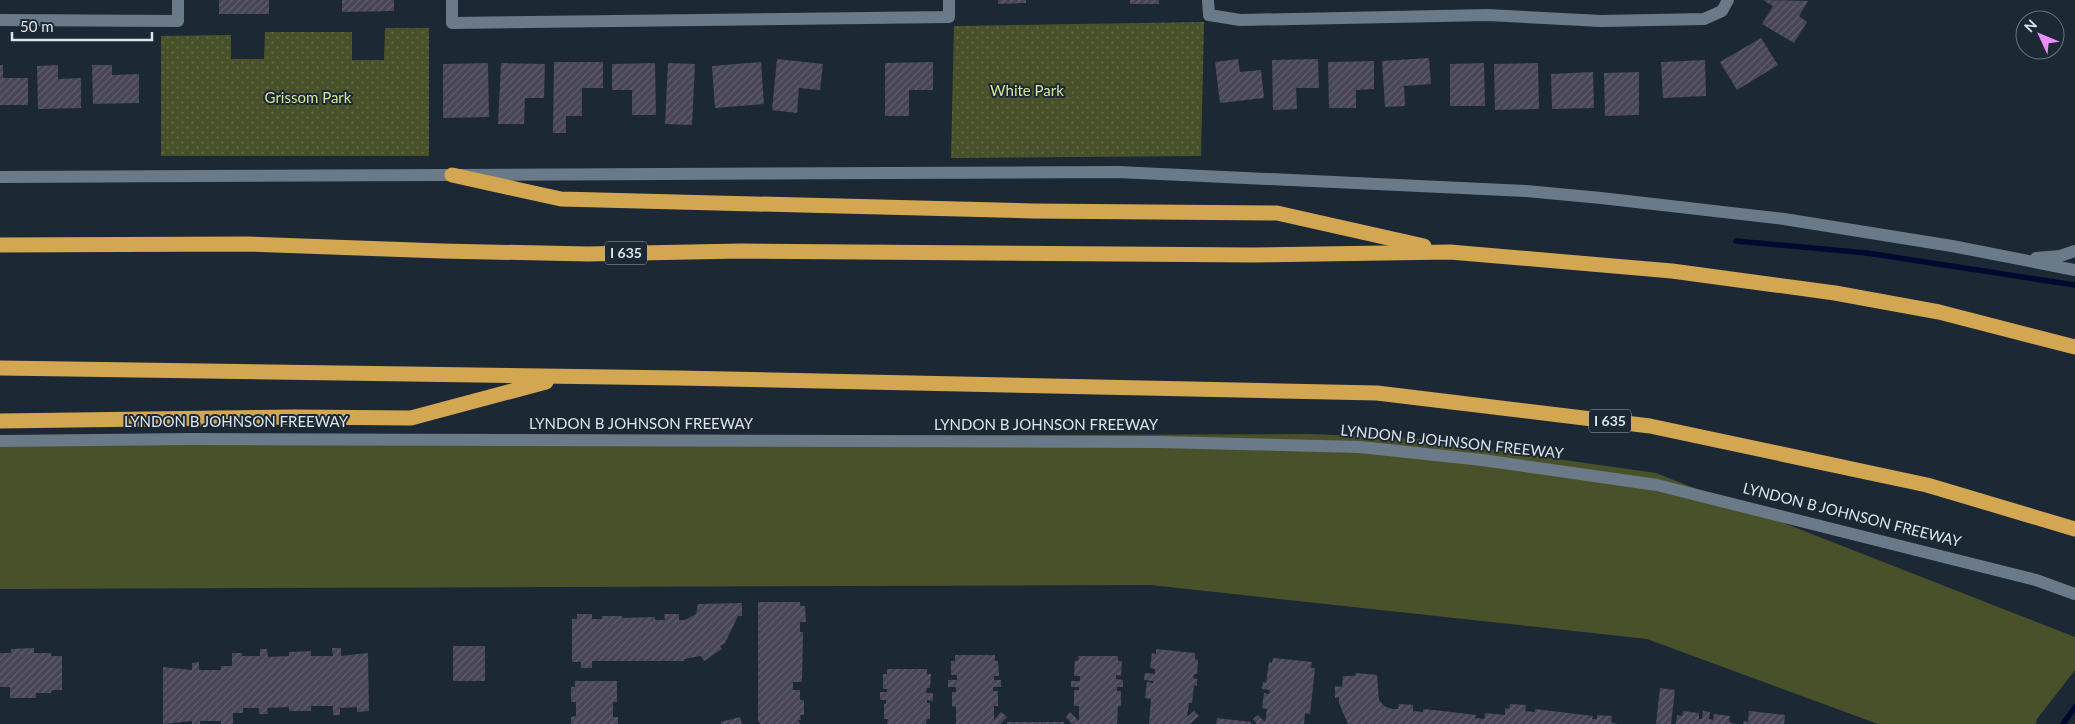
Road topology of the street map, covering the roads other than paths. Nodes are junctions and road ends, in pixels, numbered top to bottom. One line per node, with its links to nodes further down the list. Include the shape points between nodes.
1 (178, 0): 6 (main road, via 178,21)
2 (452, 0): 3 (main road, via 452,23 949,17)
3 (949, 0)
4 (1208, 0): 5 (main road, via 1209,15 1240,20 1488,15 1601,21 1704,19 1722,11)
5 (1728, 0)
6 (0, 20)
7 (452, 175): 8 (main road); 11 (highway, via 562,199 1033,211 1277,213); 12 (main road, via 1118,172 1526,191 1784,219)
8 (0, 176)
9 (0, 245): 11 (highway, I 635, via 246,244 588,254 741,251 1243,255)
10 (2075, 251): 12 (main road, via 2060,256)
11 (1450, 252): 14 (highway, I 635, via 1672,271 1834,293 1939,312)
12 (2024, 259): 13 (main road)
13 (2075, 270)
14 (2075, 347)
15 (0, 368): 16 (highway, I 635)
16 (565, 377): 17 (highway, via 411,418); 19 (highway, I 635, via 1377,393 1650,426 1927,486)
17 (0, 422)
18 (0, 441): 20 (main road, LYNDON B JOHNSON FREEWAY, via 1169,442 1360,448 1482,460 1656,485 2036,580)
19 (2075, 528)
20 (2075, 594)

